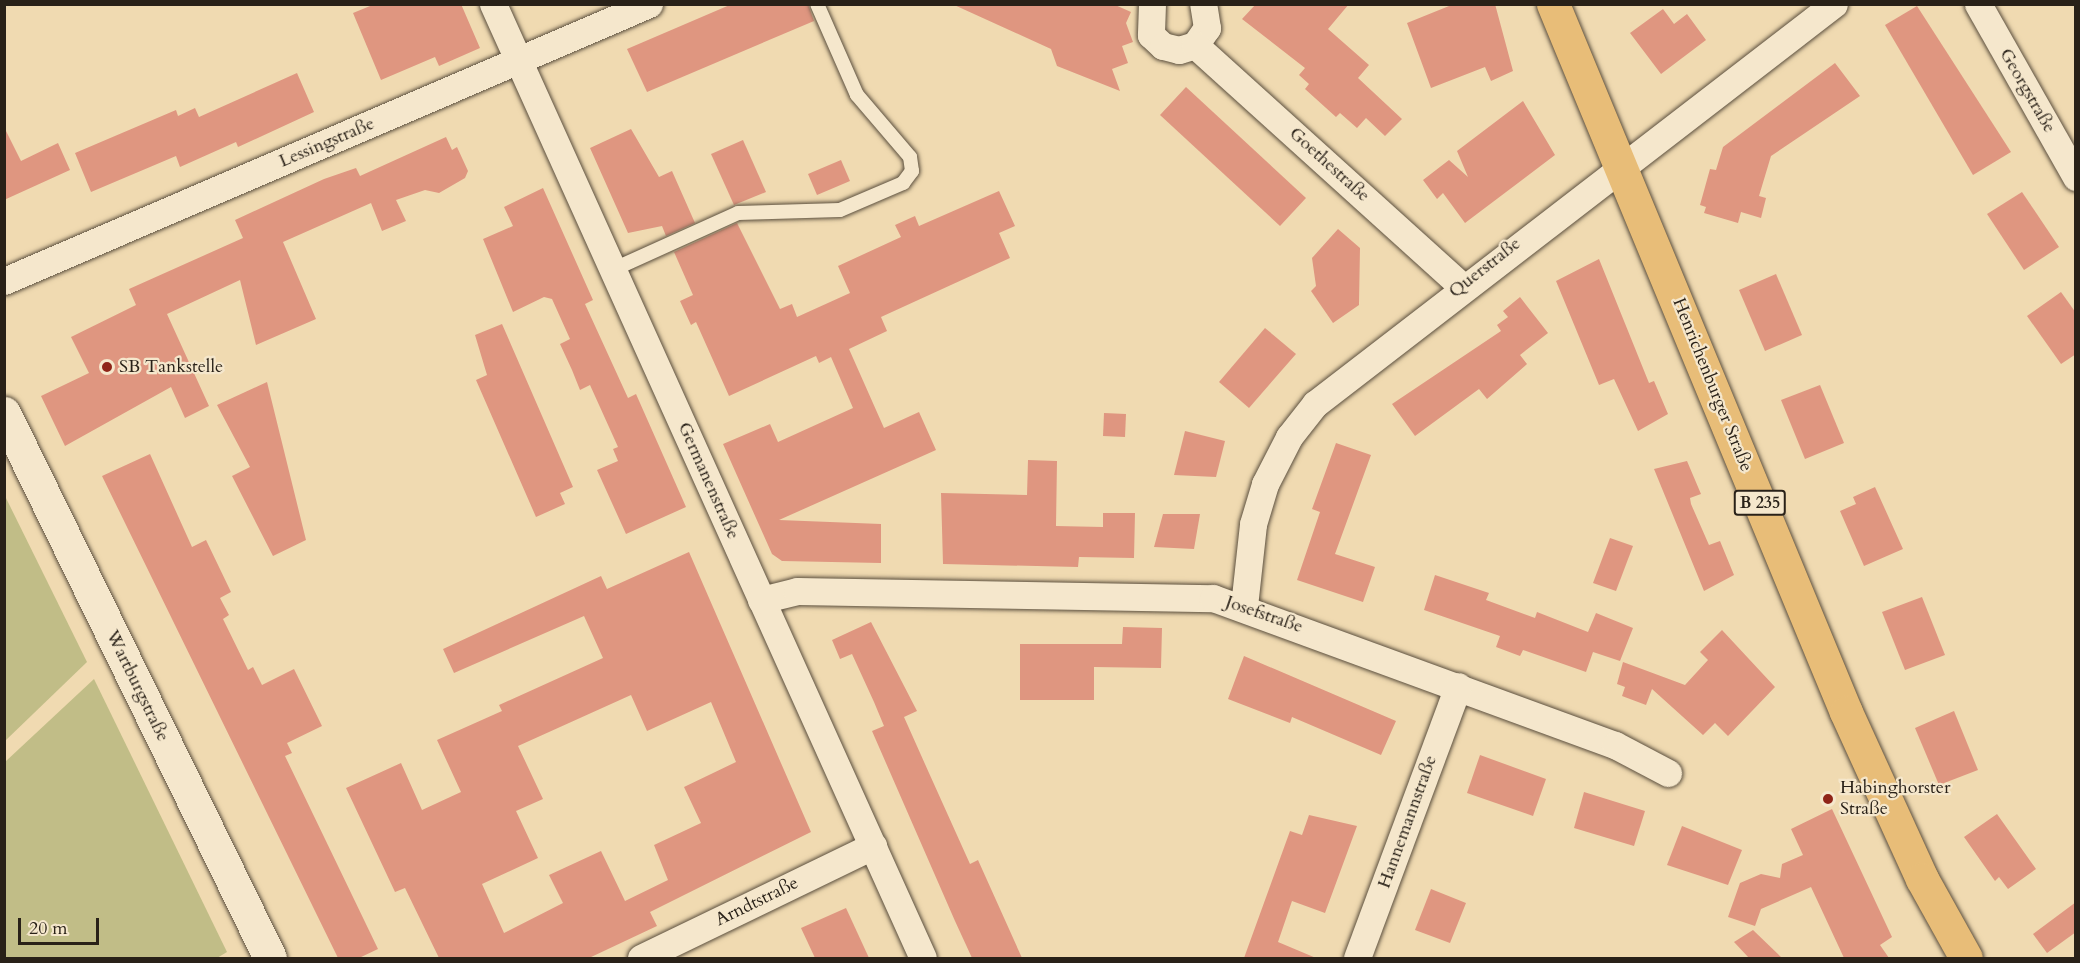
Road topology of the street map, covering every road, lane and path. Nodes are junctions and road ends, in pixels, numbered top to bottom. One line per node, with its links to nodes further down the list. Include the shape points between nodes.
1 (493, 4): 10 (street, Germanenstraße)
2 (649, 4): 10 (street, Lessingstraße)
3 (817, 4): 13 (lane, via 857,95 910,157 912,171 903,183 840,210 738,213)
4 (1152, 4): 9 (street, via 1148,19 1151,35 1163,46 1179,50)
5 (1203, 4): 9 (street, via 1207,28)
6 (1553, 4): 11 (main road, Henrichenburger Straße / B 235)
7 (1834, 4): 11 (street, Querstraße)
8 (1978, 4): 12 (street, Georgstraße)
9 (1195, 45): 15 (street, Goethestraße)
10 (518, 62): 13 (street, Germanenstraße); 14 (street, Lessingstraße)
11 (1620, 164): 15 (street, Querstraße); 26 (main road, Henrichenburger Straße / B 235, via 1851,721 1922,879)
12 (2076, 177)
13 (612, 270): 17 (street, Germanenstraße)
14 (4, 281)
15 (1462, 286): 18 (street, Querstraße, via 1345,377 1289,437 1264,484 1253,524)
16 (4, 412): 22 (main road, Wartburgstraße)
17 (761, 600): 18 (street, Josefstraße, via 809,591 1213,598); 21 (street, Germanenstraße)
18 (1244, 606): 19 (street, Josefstraße)
19 (1458, 686): 20 (street, Josefstraße, via 1615,745); 25 (street, Hannemannstraße)
20 (1668, 774)
21 (873, 846): 23 (street, Arndtstraße); 24 (street, Germanenstraße)
22 (270, 958)
23 (641, 958)
24 (923, 958)
25 (1357, 958)
26 (1966, 958)

